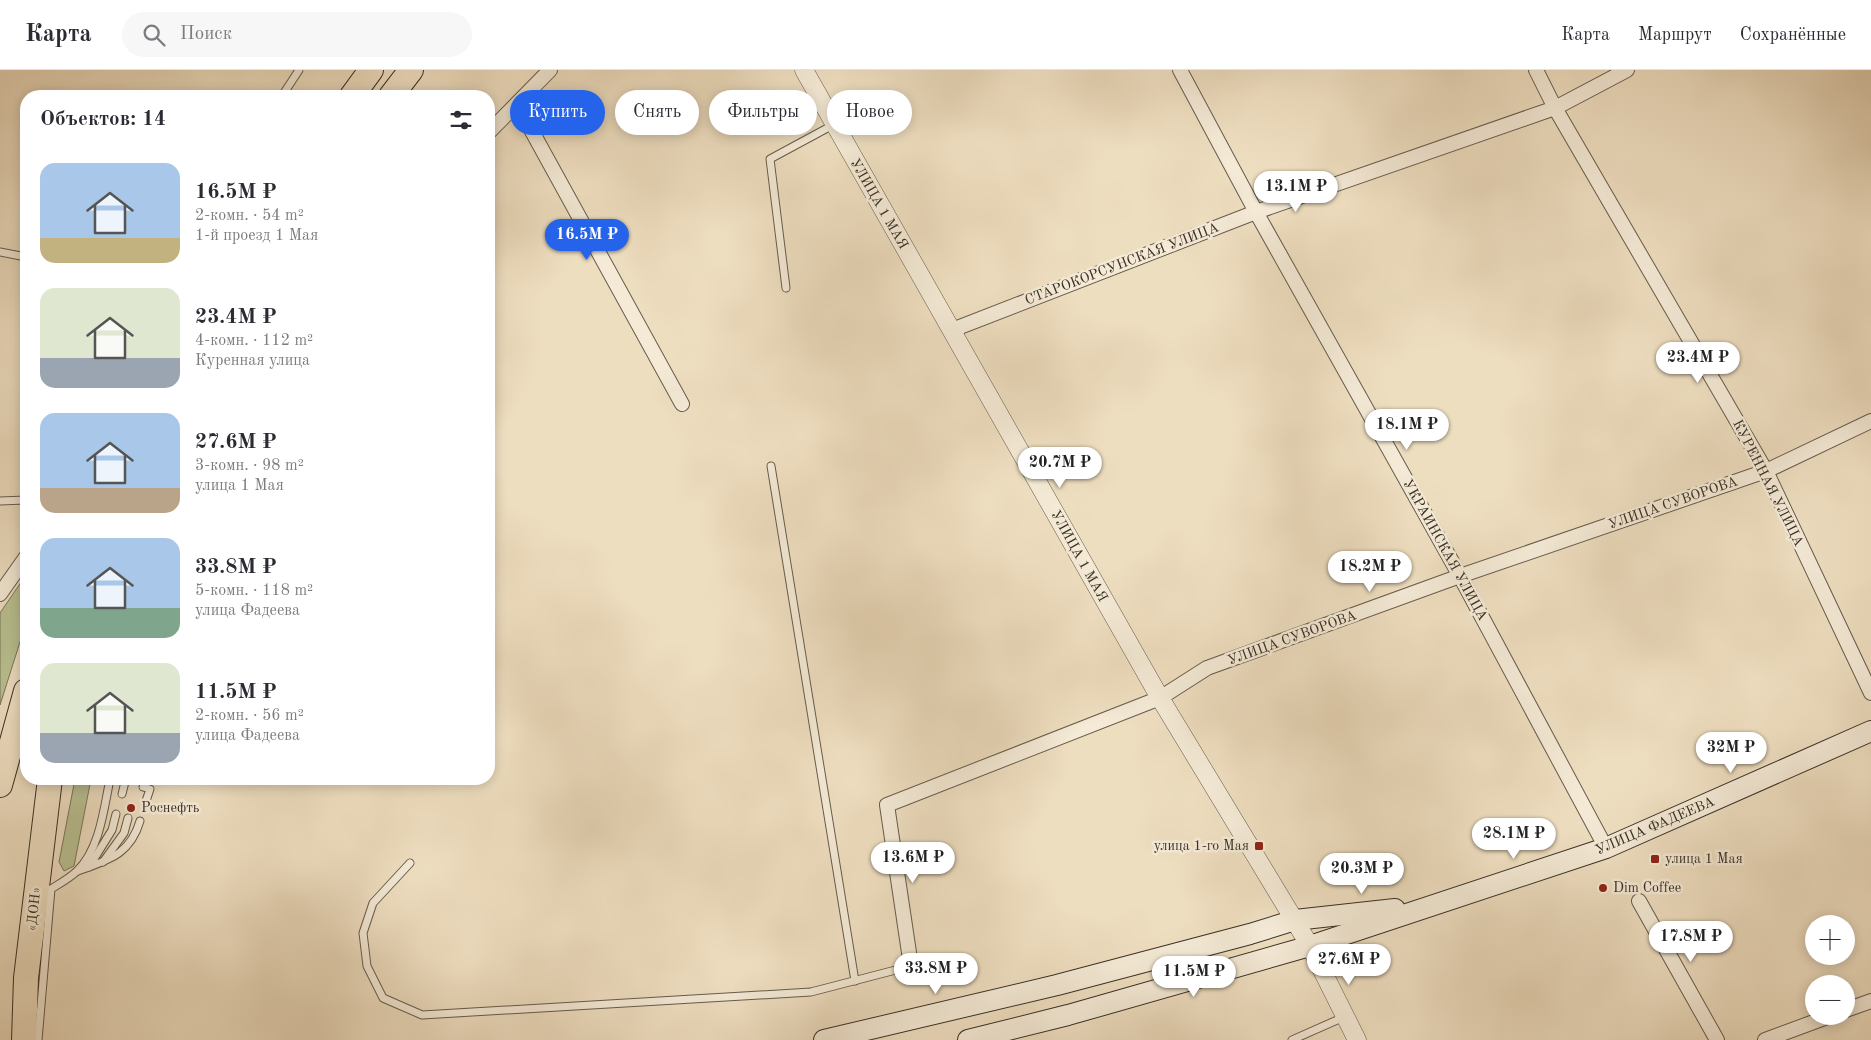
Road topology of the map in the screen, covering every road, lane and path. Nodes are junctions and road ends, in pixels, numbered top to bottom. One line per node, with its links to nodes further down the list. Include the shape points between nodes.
1 (299, 70): 9 (lane)
2 (371, 70): 10 (highway)
3 (411, 70): 11 (highway)
4 (550, 70): 12 (street)
5 (804, 70): 15 (street, УЛИЦА 1 МАЯ)
6 (1180, 70): 20 (street, УКРАИНСКАЯ УЛИЦА)
7 (1536, 70): 13 (street, КУРЕННАЯ УЛИЦА)
8 (1627, 70): 13 (street, СТАРОКОРСУНСКАЯ УЛИЦА)
9 (286, 90)
10 (356, 90)
11 (396, 90)
12 (530, 90)
13 (1556, 108): 20 (street, СТАРОКОРСУНСКАЯ УЛИЦА); 28 (street, КУРЕННАЯ УЛИЦА)
14 (510, 110): 16 (street)
15 (827, 112)
16 (495, 126)
17 (827, 129): 23 (lane, via 770,159)
18 (533, 135): 25 (street)
19 (840, 135): 24 (street, УЛИЦА 1 МАЯ)
20 (1256, 212): 24 (street, СТАРОКОРСУНСКАЯ УЛИЦА); 32 (street, УКРАИНСКАЯ УЛИЦА)
21 (0, 252): 22 (lane)
22 (20, 256)
23 (786, 288)
24 (952, 330): 35 (street, УЛИЦА 1 МАЯ)
25 (682, 404)
26 (1871, 421): 28 (street, УЛИЦА СУВОРОВА)
27 (771, 466): 58 (lane)
28 (1766, 471): 32 (street, УЛИЦА СУВОРОВА); 34 (street, КУРЕННАЯ УЛИЦА)
29 (0, 500): 30 (lane)
30 (20, 500)
31 (20, 565): 33 (street)
32 (1460, 576): 35 (street, УЛИЦА СУВОРОВА, via 1207,668); 48 (street, УКРАИНСКАЯ УЛИЦА)
33 (0, 594)
34 (1871, 693)
35 (1160, 698): 55 (street, УЛИЦА 1 МАЯ); 57 (street, УЛИЦА СУВОРОВА, via 887,806)
36 (20, 713): 38 (highway)
37 (1871, 731): 48 (main road, УЛИЦА ФАДЕЕВА)
38 (0, 785)
39 (49, 785): 65 (highway, «ДОН», via 26,978)
40 (109, 785): 52 (lane, via 100,826)
41 (125, 785): 43 (lane)
42 (144, 787): 44 (lane, via 150,789)
43 (122, 794)
44 (146, 801)
45 (116, 814): 51 (lane, via 112,830)
46 (128, 818): 49 (lane, via 124,833)
47 (140, 821): 49 (lane, via 136,836 117,856)
48 (1606, 848): 54 (main road, УЛИЦА ФАДЕЕВА)
49 (102, 862): 51 (lane)
50 (410, 863): 58 (lane, via 373,903 363,933 368,966 384,998 422,1015 810,992)
51 (88, 867): 52 (lane)
52 (78, 871): 66 (lane, via 51,889)
53 (1639, 900): 71 (street)
54 (1432, 904): 55 (main road, УЛИЦА ФАДЕЕВА); 56 (main road, УЛИЦА ФАДЕЕВА)
55 (1295, 920): 56 (street, УЛИЦА 1 МАЯ); 59 (main road, УЛИЦА ФАДЕЕВА)
56 (1310, 946): 62 (main road, УЛИЦА ФАДЕЕВА); 63 (street, УЛИЦА 1 МАЯ)
57 (911, 966): 58 (lane)
58 (855, 981)
59 (1057, 984): 62 (main road, via 1051,996 1052,1004 1057,1012); 67 (main road, УЛИЦА ФАДЕЕВА)
60 (1871, 1001): 61 (street)
61 (1855, 1007)
62 (1068, 1016): 68 (main road, УЛИЦА ФАДЕЕВА)
63 (1346, 1016): 69 (lane); 70 (street, УЛИЦА 1 МАЯ)
64 (1806, 1025): 72 (street)
65 (24, 1040)
66 (38, 1040)
67 (824, 1040)
68 (968, 1040)
69 (1292, 1040)
70 (1358, 1040)
71 (1717, 1040)
72 (1765, 1040)

